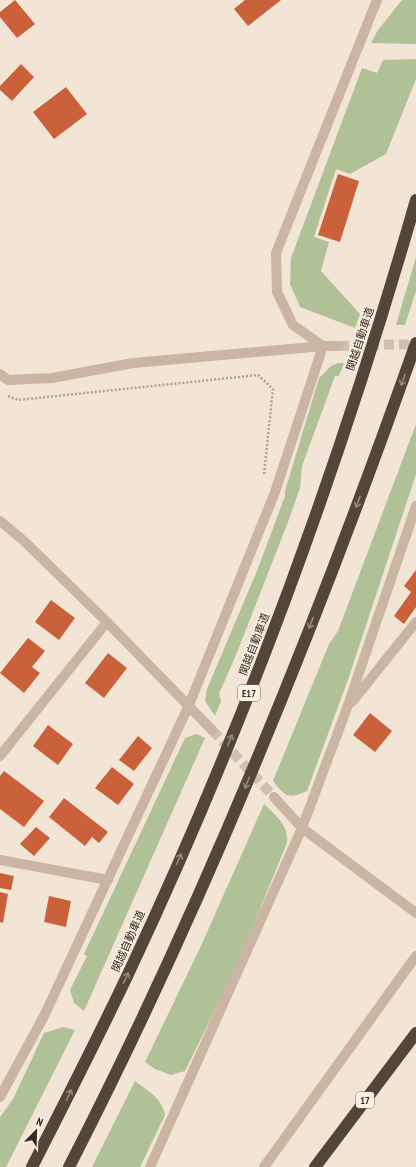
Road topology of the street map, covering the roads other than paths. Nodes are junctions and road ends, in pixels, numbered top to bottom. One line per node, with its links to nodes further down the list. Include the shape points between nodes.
1 (375, 0): 4 (street, via 276,254 277,292 293,325)
2 (416, 200): 23 (highway, 関越自動車道 / E17, one-way to 2, via 130,969 197,818 260,664 359,385 396,272)
3 (416, 343): 24 (highway, one-way to 24, via 351,521 227,830 161,979)
4 (323, 346): 5 (street); 6 (street, via 133,363 52,378); 11 (street, via 275,492)
5 (339, 346)
6 (4, 377)
7 (416, 506): 12 (street)
8 (0, 521): 9 (street)
9 (107, 622): 11 (street); 14 (street)
10 (416, 622): 12 (street)
11 (189, 705): 13 (street); 18 (street)
12 (347, 708): 16 (street)
13 (212, 730)
14 (0, 756)
15 (274, 797): 16 (street)
16 (302, 828): 19 (street); 25 (street)
17 (0, 860): 18 (street)
18 (108, 880): 22 (street, via 45,1014)
19 (416, 913)
20 (416, 956): 26 (street)
21 (416, 1032): 27 (highway, 17)
22 (0, 1097)
23 (32, 1167)
24 (69, 1167)
25 (150, 1167)
26 (264, 1167)
27 (315, 1167)

